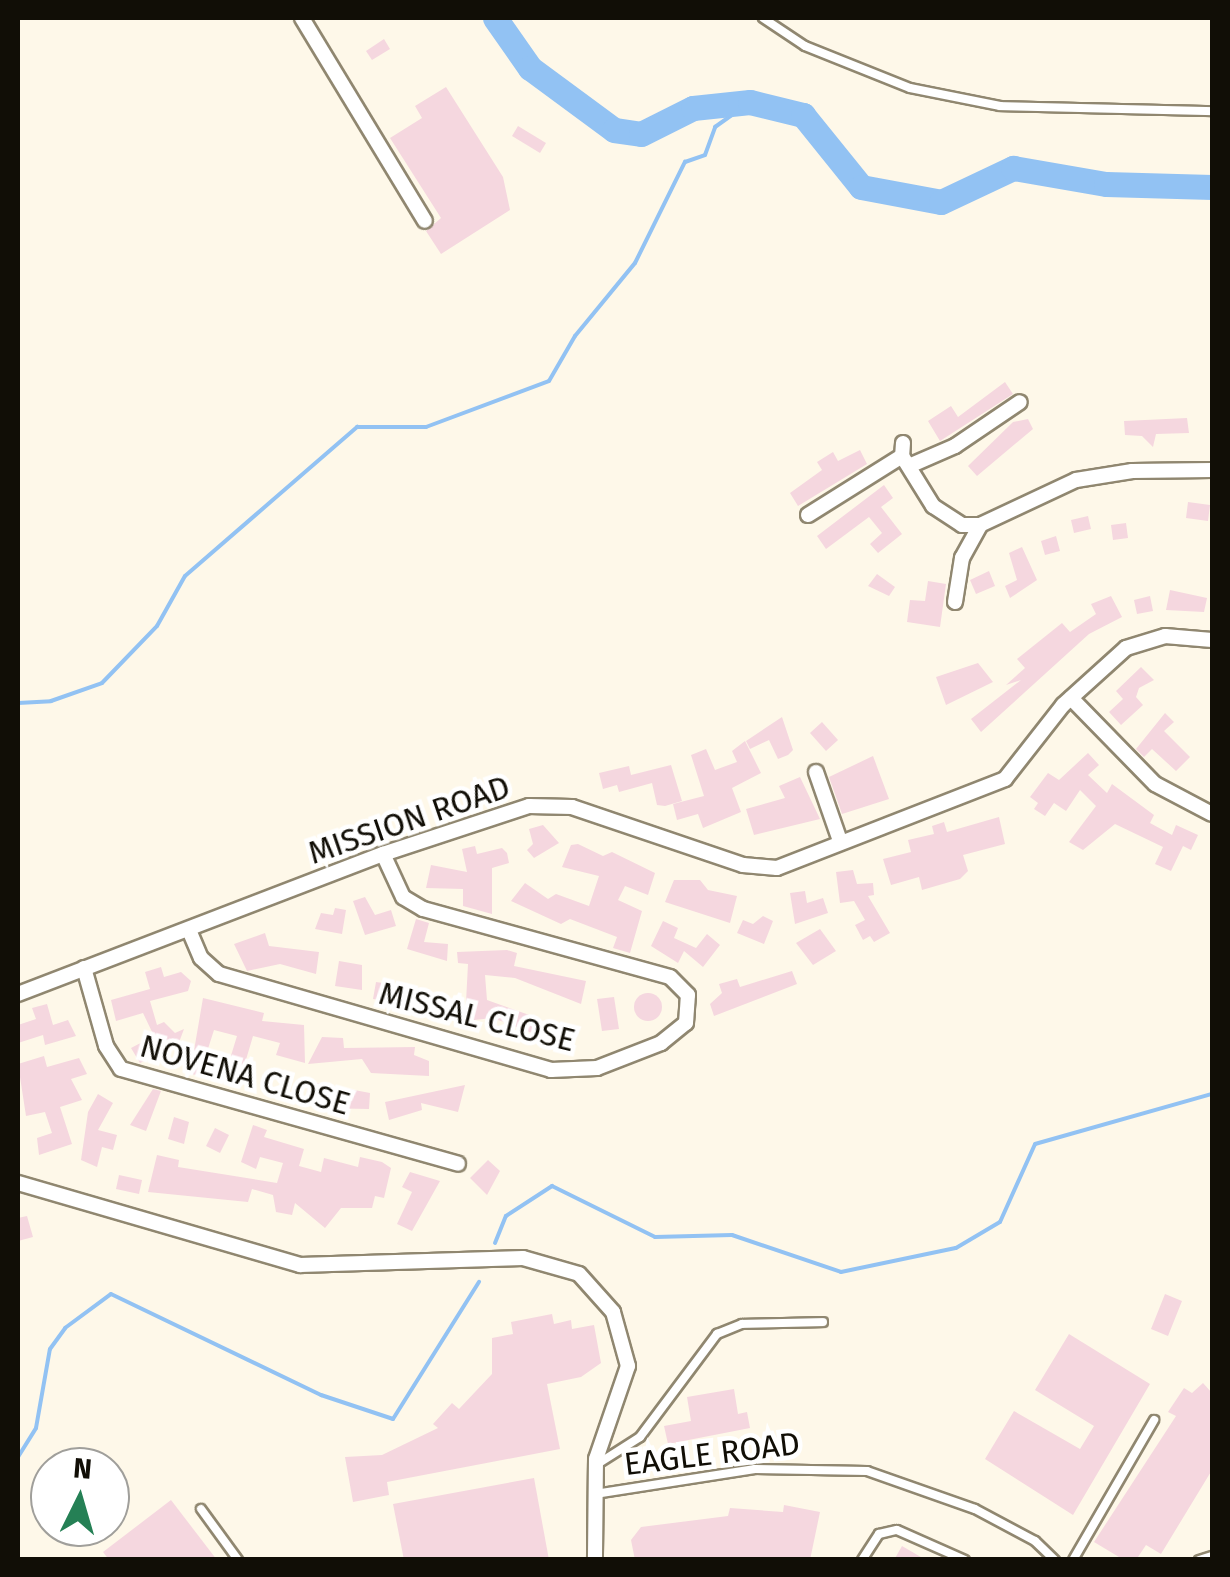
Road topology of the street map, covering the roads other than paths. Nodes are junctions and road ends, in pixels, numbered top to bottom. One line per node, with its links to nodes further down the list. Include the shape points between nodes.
1 (302, 18): 4 (street)
2 (763, 18): 3 (lane, via 804,46 910,88 1000,106)
3 (1212, 112)
4 (425, 221)
5 (1020, 402): 6 (street, via 955,446)
6 (904, 455): 8 (street); 9 (street, via 943,518)
7 (1212, 470): 9 (street, via 1076,480)
8 (808, 515)
9 (980, 525): 10 (street, via 962,558)
10 (955, 602)
11 (1212, 640): 12 (street, MISSION ROAD, via 1145,640)
12 (1071, 698): 14 (street, via 1155,784); 15 (street, MISSION ROAD, via 1005,778)
13 (816, 772): 15 (street)
14 (1212, 814)
15 (840, 841): 16 (street, MISSION ROAD, via 785,865 756,868 551,803)
16 (383, 854): 17 (street, MISSION ROAD); 17 (street, MISSAL CLOSE, via 397,888 422,909 670,977 688,995 686,1023 661,1043 597,1068 551,1070 219,974 201,958)
17 (189, 930): 18 (street, MISSION ROAD)
18 (84, 968): 19 (street, MISSION ROAD); 20 (street, NOVENA CLOSE, via 106,1046 121,1069)
19 (18, 994)
20 (458, 1164)
21 (18, 1183): 24 (street, via 300,1264 523,1258 579,1274 613,1312 628,1366)
22 (823, 1322): 24 (lane, via 742,1324 717,1334 640,1437)
23 (1154, 1420): 33 (lane)
24 (596, 1465): 25 (street)
25 (593, 1494): 29 (street); 32 (lane, EAGLE ROAD, via 755,1469 867,1470 974,1509 1035,1541)
26 (201, 1509): 28 (lane)
27 (1212, 1556): 34 (lane)
28 (238, 1560)
29 (595, 1560)
30 (862, 1560): 31 (lane, via 879,1534 897,1530)
31 (965, 1560)
32 (1055, 1560)
33 (1073, 1560)
34 (1199, 1560)

